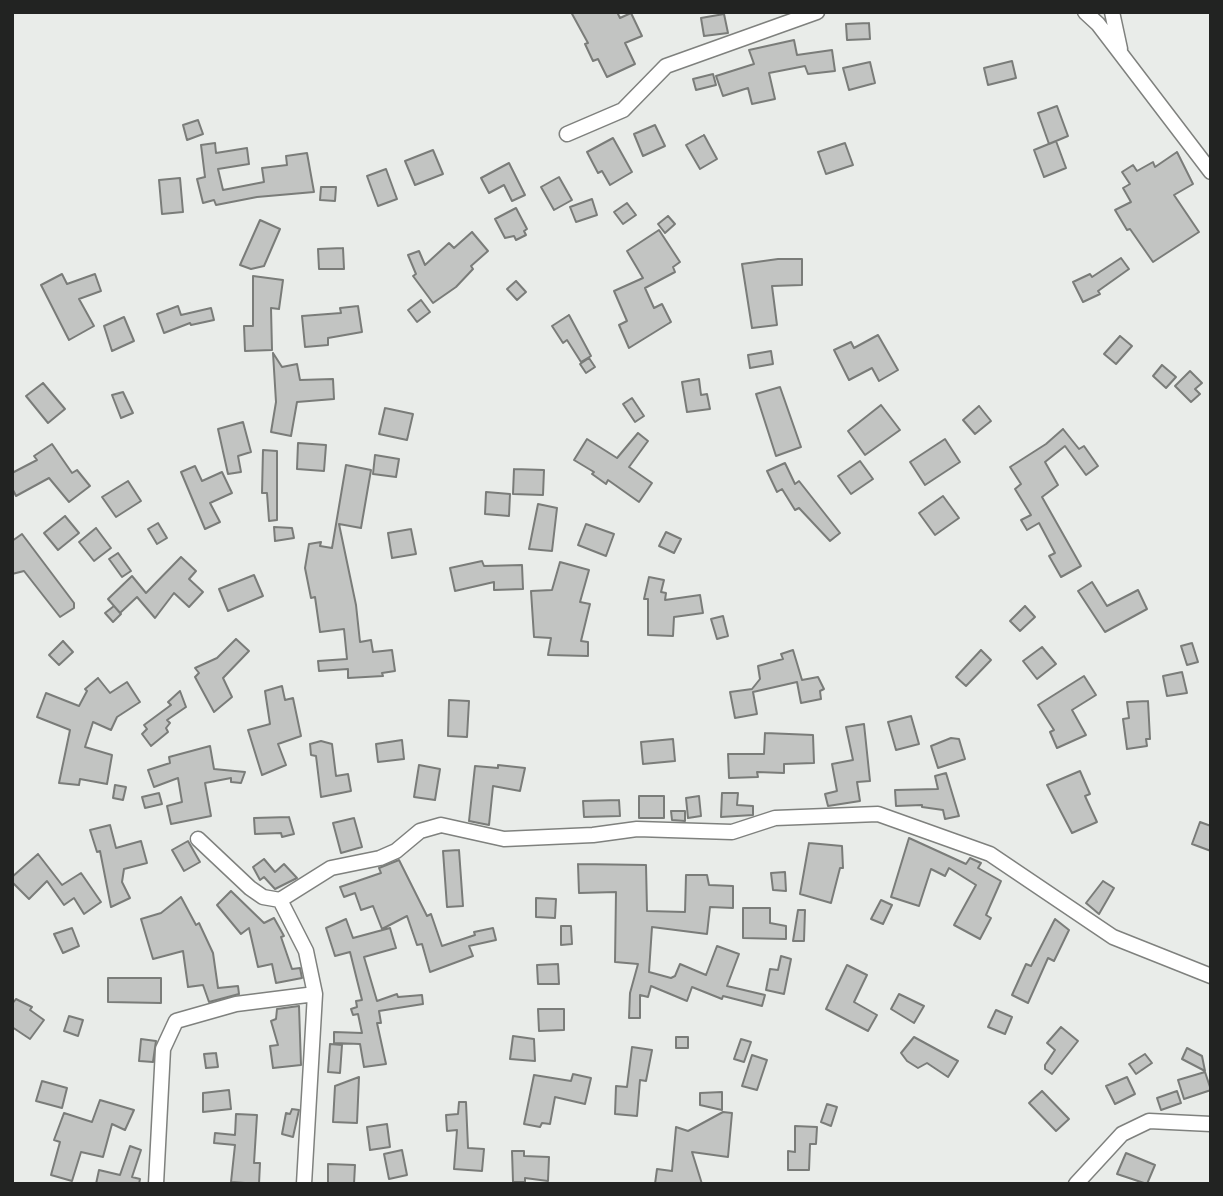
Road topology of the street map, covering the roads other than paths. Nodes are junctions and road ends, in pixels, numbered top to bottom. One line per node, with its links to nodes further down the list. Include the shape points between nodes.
1 (817, 12): 5 (street, via 667,66 623,110)
2 (1085, 12): 4 (street)
3 (1112, 12): 4 (street)
4 (1121, 54): 6 (street)
5 (567, 134)
6 (1211, 172)
7 (198, 839): 8 (street, via 250,888 263,897)
8 (280, 900): 9 (street, via 331,869 380,858 420,831 442,825 504,839 637,829 732,832 775,818 878,814 990,855 1113,937); 10 (street, via 306,951)
9 (1211, 976)
10 (316, 994): 12 (street, via 236,1004 176,1021 163,1049); 13 (street)
11 (1211, 1124): 14 (street, via 1149,1121 1122,1134)
12 (156, 1184)
13 (304, 1184)
14 (1076, 1184)

